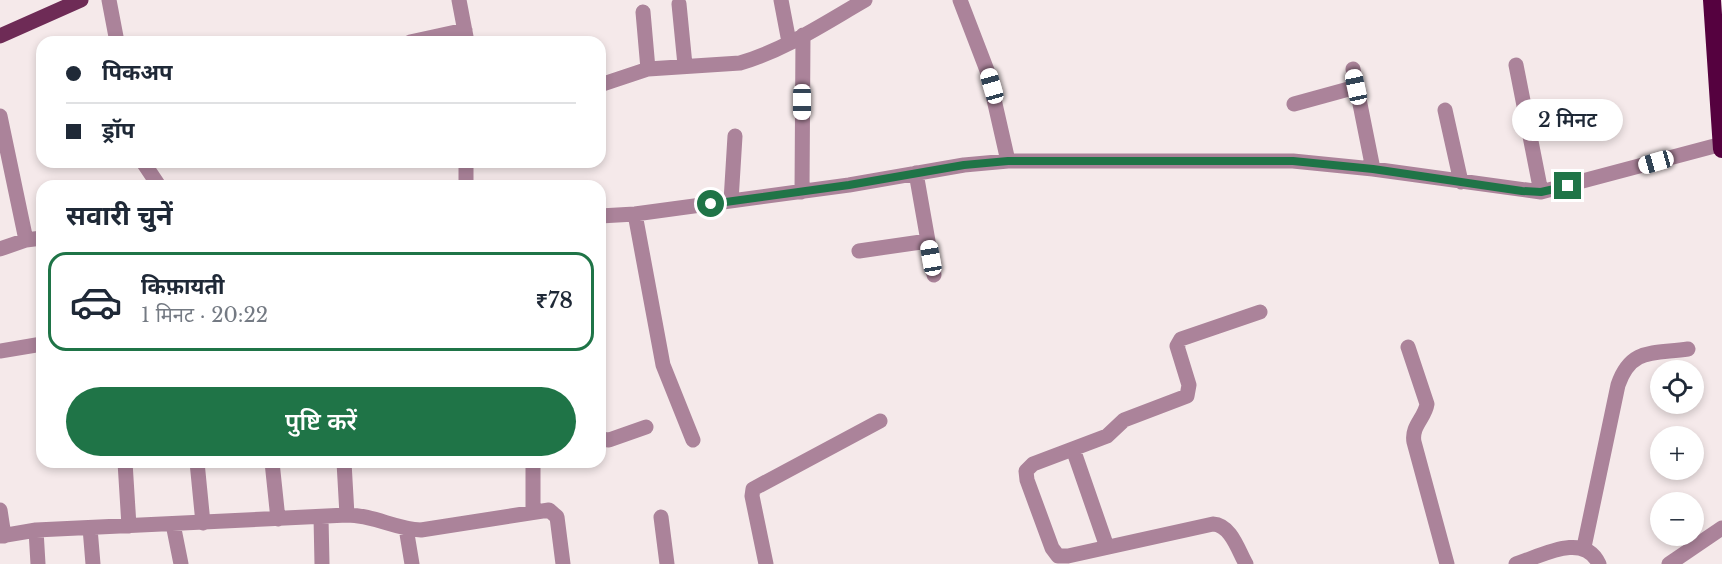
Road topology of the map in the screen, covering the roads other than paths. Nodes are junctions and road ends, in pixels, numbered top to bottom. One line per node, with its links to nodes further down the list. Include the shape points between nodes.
1 (109, 0): 11 (street)
2 (459, 0): 12 (street)
3 (781, 0): 13 (street)
4 (865, 0): 13 (street)
5 (960, 0): 26 (street, via 988,73)
6 (1712, 0): 24 (highway)
7 (77, 1): 10 (main road)
8 (679, 4): 14 (street)
9 (643, 12): 16 (street)
10 (0, 36)
11 (116, 36)
12 (466, 36)
13 (796, 39): 14 (street, via 740,63); 30 (street)
14 (685, 65): 16 (street)
15 (1516, 65): 31 (street)
16 (648, 69): 18 (street)
17 (1353, 69): 19 (street)
18 (606, 84)
19 (1356, 87): 20 (street); 27 (street)
20 (1294, 104)
21 (1445, 110): 29 (street)
22 (0, 116): 36 (street)
23 (735, 136): 32 (street)
24 (1722, 144): 25 (highway); 31 (street)
25 (1722, 149)
26 (1008, 161): 27 (street, via 1293,161); 28 (street)
27 (1373, 169): 29 (street)
28 (916, 173): 30 (street); 37 (street)
29 (1461, 182): 31 (street)
30 (802, 192): 32 (street)
31 (1541, 192)
32 (731, 201): 33 (street)
33 (635, 214): 34 (street); 49 (street, via 663,365)
34 (606, 216)
35 (36, 239): 36 (street)
36 (26, 240): 38 (street)
37 (928, 241): 39 (street); 40 (street)
38 (0, 249)
39 (859, 251)
40 (934, 275)
41 (1260, 312): 50 (street, via 1181,339 1177,346 1189,385 1187,396 1124,420 1107,436)
42 (36, 345): 45 (street)
43 (1408, 347): 81 (street, via 1427,404 1413,430 1414,442)
44 (1688, 349): 71 (street, via 1637,357 1623,369)
45 (0, 351)
46 (880, 421): 79 (street, via 753,489)
47 (646, 427): 48 (street)
48 (606, 440)
49 (693, 440)
50 (1073, 449): 70 (street); 70 (street, via 1028,467 1027,480 1056,555)
51 (125, 468): 64 (street)
52 (198, 468): 62 (street)
53 (273, 468): 61 (street)
54 (344, 468): 58 (street)
55 (532, 468): 57 (street)
56 (0, 510): 69 (street)
57 (533, 511): 66 (street, via 421,530); 77 (street, via 549,510 557,517)
58 (347, 516): 59 (street); 66 (street, via 370,517)
59 (321, 517): 61 (street); 75 (street)
60 (661, 517): 78 (street)
61 (278, 519): 62 (street)
62 (203, 523): 63 (street)
63 (173, 524): 64 (street); 74 (street)
64 (129, 526): 65 (street)
65 (90, 528): 68 (street); 73 (street)
66 (406, 528): 76 (street)
67 (1722, 528): 84 (street)
68 (36, 530): 69 (street); 72 (street)
69 (2, 536)
70 (1107, 547): 80 (street, via 1219,524 1229,532)
71 (1584, 547): 82 (street, via 1565,548); 83 (street)
72 (38, 564)
73 (93, 564)
74 (181, 564)
75 (322, 564)
76 (412, 564)
77 (563, 564)
78 (667, 564)
79 (766, 564)
80 (1246, 564)
81 (1447, 564)
82 (1516, 564)
83 (1599, 564)
84 (1669, 564)

